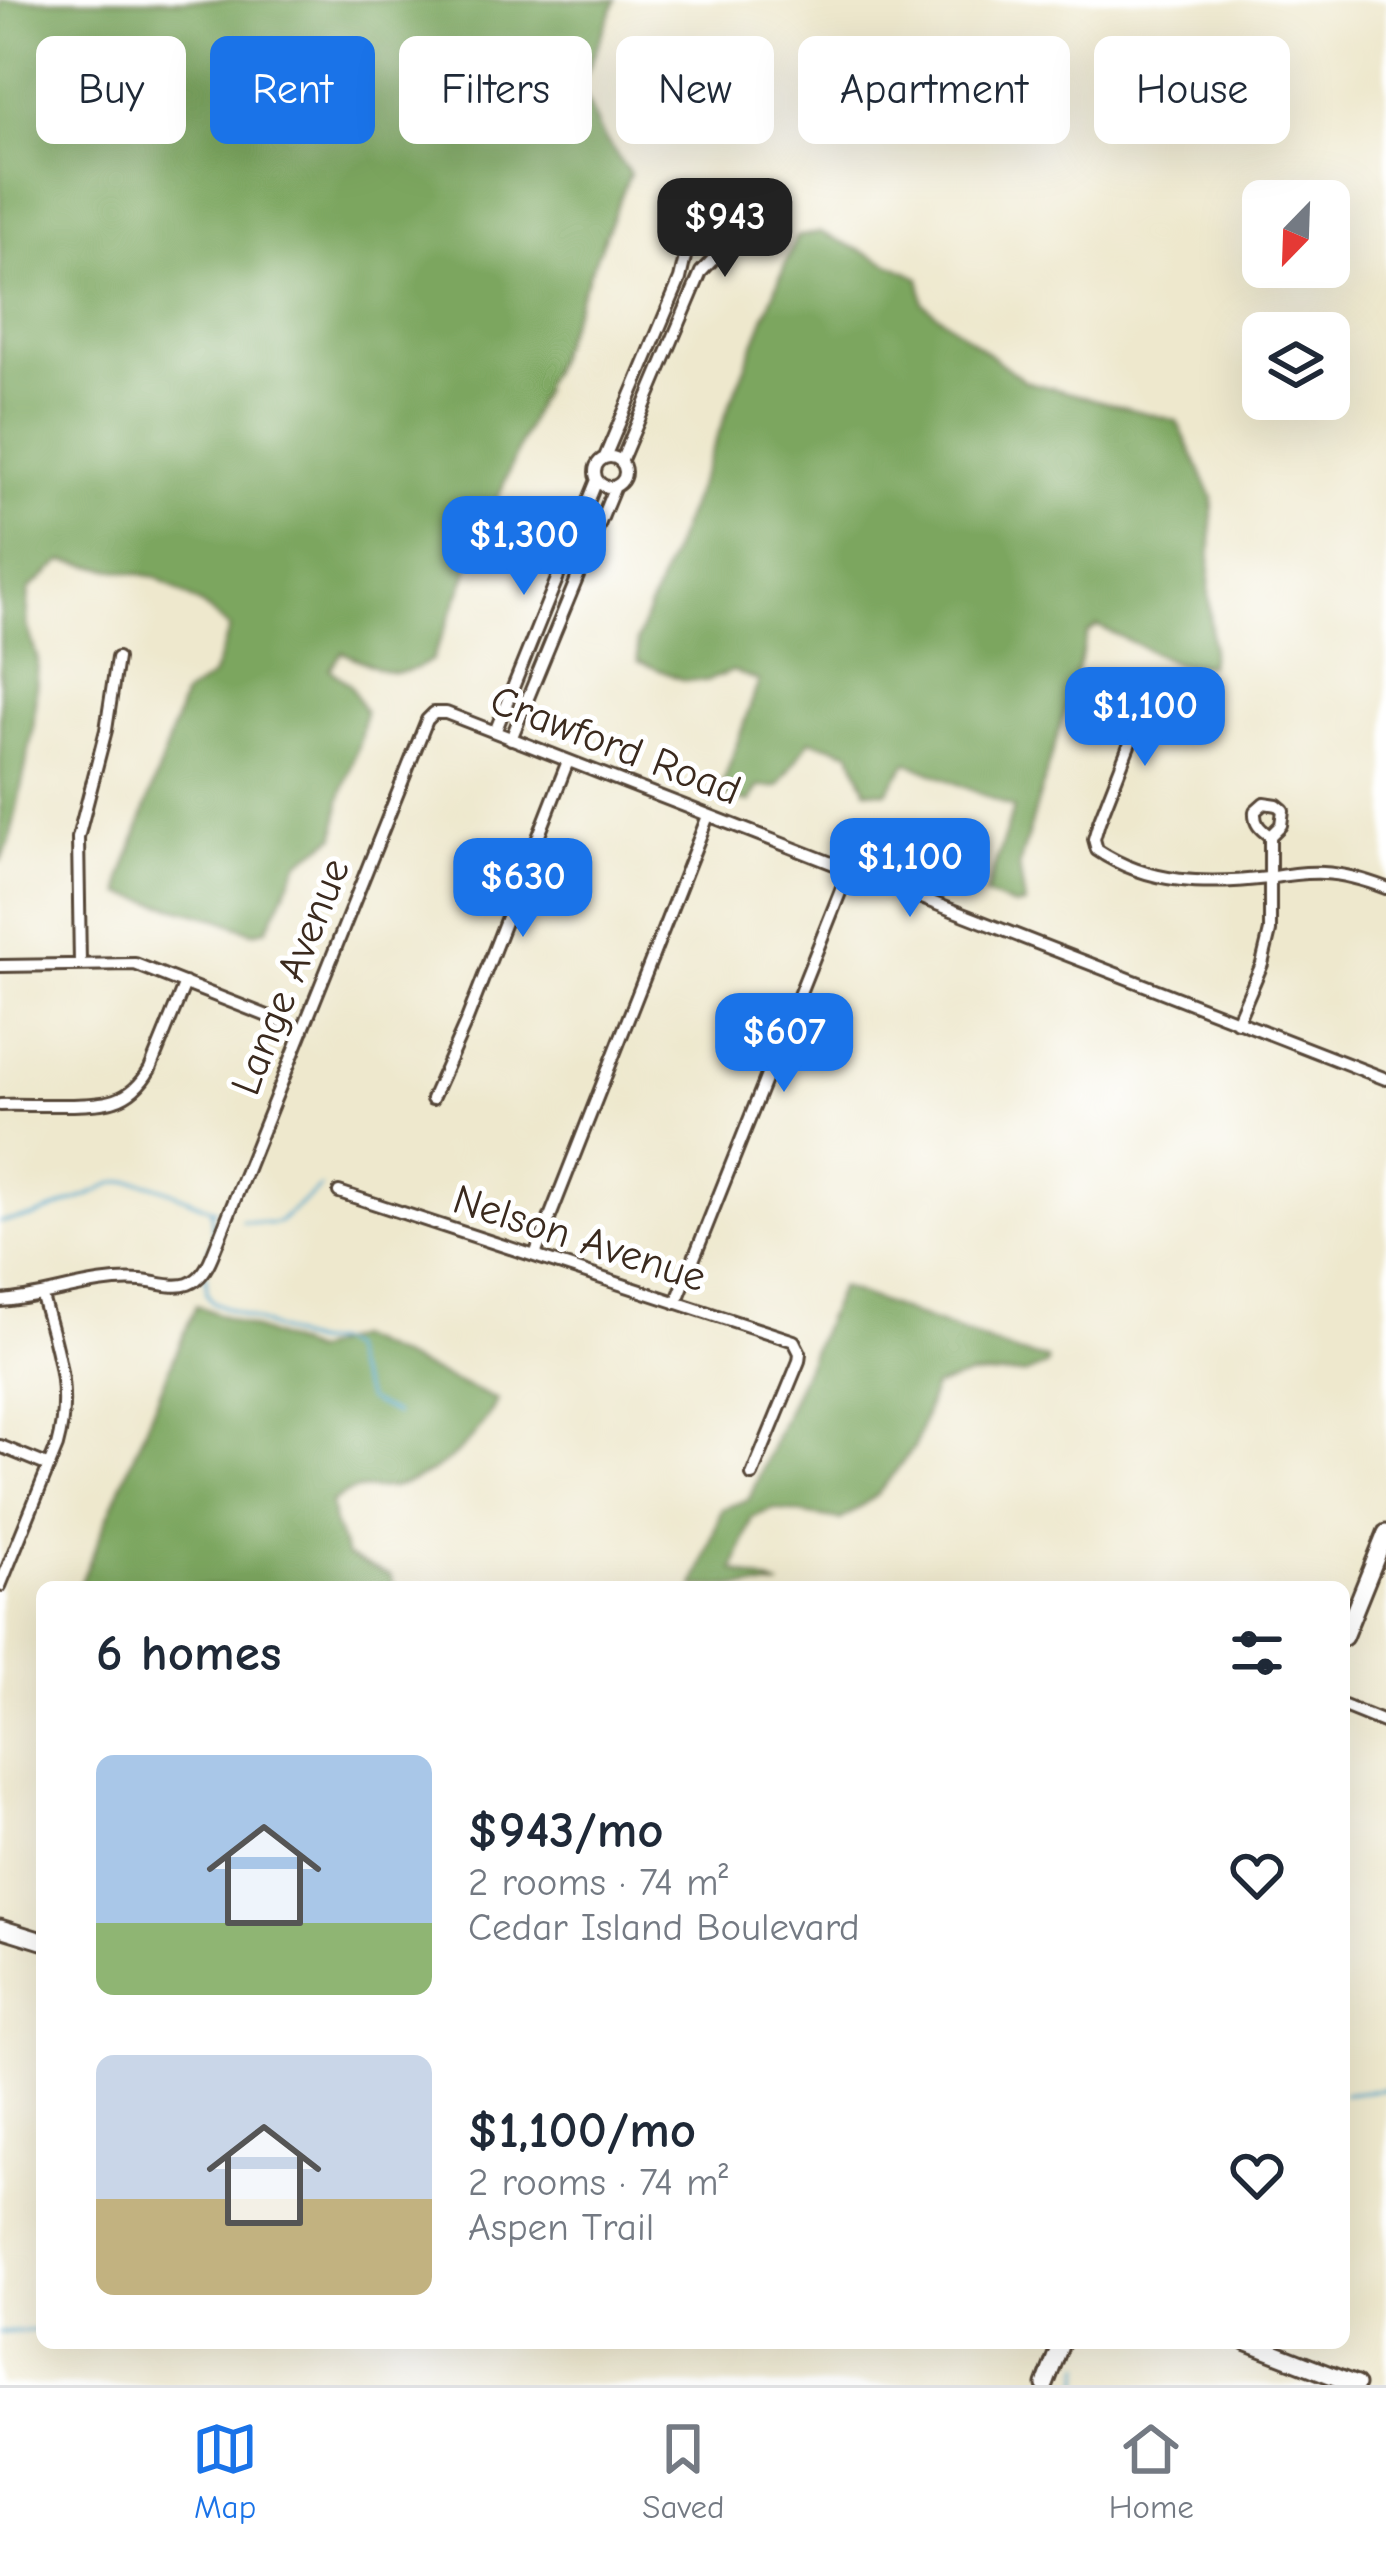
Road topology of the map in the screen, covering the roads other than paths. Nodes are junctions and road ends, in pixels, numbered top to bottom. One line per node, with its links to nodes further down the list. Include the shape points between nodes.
1 (680, 279): 2 (street); 2 (street, via 686,232 710,224 723,245); 3 (street)
2 (695, 285): 4 (street)
3 (646, 364): 4 (street); 5 (street)
4 (661, 370): 6 (street)
5 (605, 457): 6 (street); 7 (street)
6 (621, 462): 8 (street)
7 (597, 480): 8 (street); 9 (street)
8 (615, 486): 10 (street)
9 (548, 602): 10 (street); 14 (street)
10 (564, 608): 15 (street)
11 (117, 658): 22 (street, via 79,838)
12 (1151, 689): 20 (street, via 1095,847 1175,880)
13 (428, 720): 14 (street, Crawford Road, via 446,712); 26 (street, Lange Avenue)
14 (495, 732): 15 (street, Crawford Road)
15 (511, 739): 16 (street, Crawford Road)
16 (568, 761): 17 (street, Crawford Road); 28 (street)
17 (708, 816): 19 (street, Crawford Road); 31 (street)
18 (1270, 836): 20 (street)
19 (848, 870): 25 (street, Crawford Road); 34 (street)
20 (1271, 877): 21 (street, via 1325,873); 25 (street, via 1268,944)
21 (1386, 888)
22 (80, 964): 23 (street); 24 (street, via 135,964)
23 (0, 966)
24 (185, 982): 26 (street); 29 (street, via 150,1069 129,1093 106,1103)
25 (1237, 1022): 27 (street, Crawford Road)
26 (303, 1030): 32 (street, Lange Avenue, via 200,1277 182,1286 124,1280)
27 (1386, 1078)
28 (432, 1100)
29 (0, 1105)
30 (339, 1192): 31 (street, Nelson Avenue)
31 (535, 1256): 34 (street, Nelson Avenue)
32 (42, 1297): 33 (street); 36 (street, via 63,1376 64,1415)
33 (0, 1301)
34 (676, 1303): 37 (street, Nelson Avenue, via 798,1347 800,1360)
35 (0, 1446): 36 (street)
36 (49, 1466): 39 (street)
37 (752, 1475)
38 (1386, 1533): 40 (street)
39 (0, 1586)
40 (1350, 1622)
41 (1350, 1708): 42 (street)
42 (1386, 1723)
43 (0, 1928): 44 (street)
44 (36, 1939)
45 (1059, 2349): 47 (street)
46 (1263, 2349): 48 (street)
47 (1045, 2385)
48 (1356, 2385)

